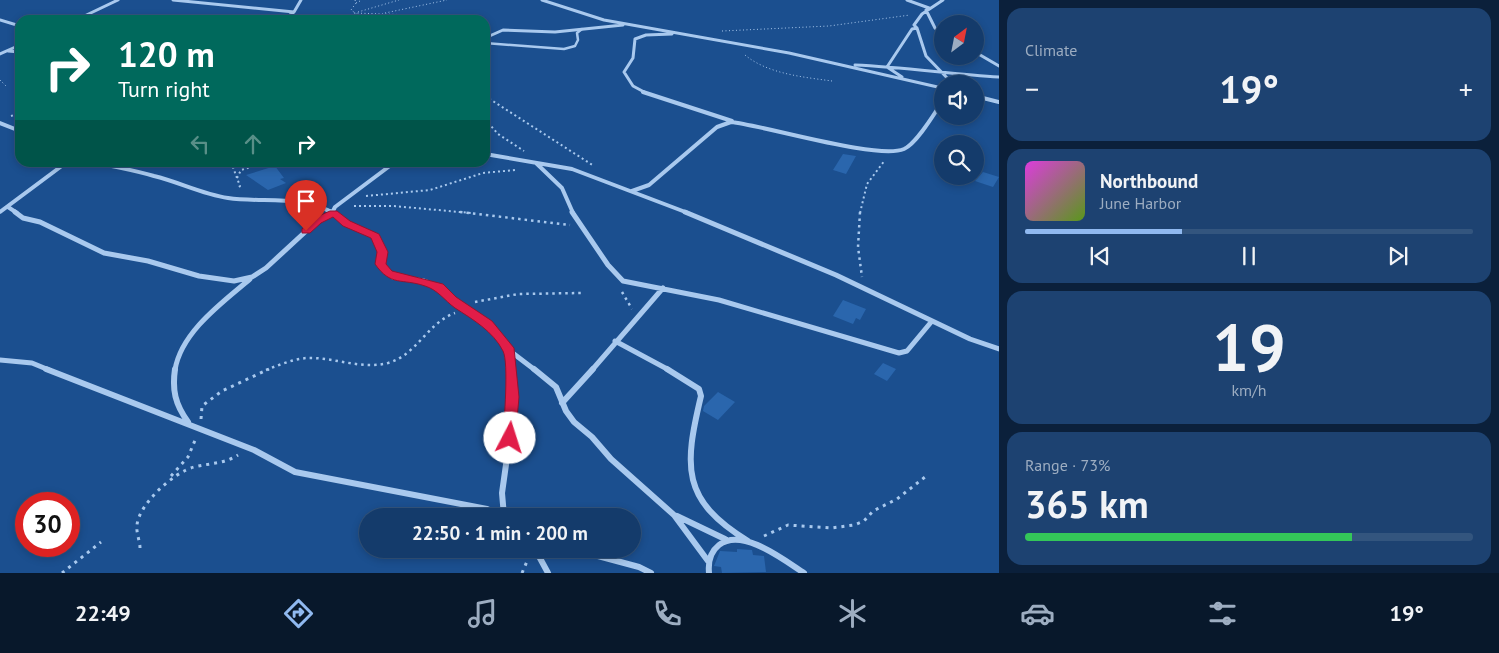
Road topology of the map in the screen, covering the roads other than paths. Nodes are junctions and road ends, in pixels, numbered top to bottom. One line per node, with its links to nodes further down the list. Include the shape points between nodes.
1 (118, 0): 9 (street)
2 (173, 0): 8 (street)
3 (301, 0): 8 (street)
4 (542, 0): 13 (street, via 590,16)
5 (907, 0): 7 (street)
6 (944, 0): 7 (street)
7 (928, 9): 14 (street); 15 (street, via 914,25)
8 (294, 12): 10 (street)
9 (86, 15)
10 (290, 15)
11 (0, 20): 12 (street)
12 (15, 24)
13 (628, 24): 16 (street); 21 (street)
14 (934, 25)
15 (917, 28): 30 (street, via 912,28); 31 (street, via 926,56)
16 (582, 29): 18 (street); 22 (lane, via 575,46 564,50)
17 (498, 31): 18 (street); 19 (street); 20 (street)
18 (555, 32): 20 (street)
19 (490, 33)
20 (491, 35)
21 (690, 35): 28 (street); 40 (street, via 646,35 635,39 633,58 624,72 628,79 641,91 666,101)
22 (490, 43)
23 (15, 48): 24 (street)
24 (8, 51): 25 (street); 26 (street)
25 (15, 52)
26 (0, 54)
27 (984, 57): 29 (street)
28 (840, 64): 30 (street); 34 (street)
29 (999, 66)
30 (887, 67): 31 (street); 34 (street)
31 (940, 71): 32 (street); 33 (street)
32 (944, 75)
33 (999, 77)
34 (907, 80): 35 (street)
35 (934, 86)
36 (984, 98): 37 (street)
37 (999, 102)
38 (934, 115): 40 (street, via 906,148 897,151 866,150)
39 (0, 123): 41 (street)
40 (747, 124): 47 (street, via 731,122 717,126 649,185)
41 (15, 130)
42 (490, 155): 43 (street)
43 (535, 162): 47 (street, via 572,169); 52 (street, via 562,188 576,218 623,281)
44 (60, 167): 48 (street)
45 (116, 167): 49 (street, via 227,198 310,204)
46 (390, 167): 49 (street)
47 (631, 192): 53 (street, via 757,242)
48 (8, 207): 50 (street); 51 (street, via 23,218 40,222 104,253 220,280)
49 (334, 210): 51 (street); 56 (street, via 346,224 376,236 383,252 381,264 388,274 439,287 456,303 488,324)
50 (0, 212)
51 (252, 277): 59 (street, via 195,329 182,349 172,386 176,405)
52 (663, 288): 53 (street, via 719,300 899,353 907,351); 54 (street)
53 (932, 321): 55 (street)
54 (614, 341): 58 (street, via 578,388); 64 (street, via 699,389 690,445 690,468 706,509)
55 (999, 349)
56 (510, 351): 58 (street, via 556,387); 61 (street, via 512,422)
57 (0, 360): 59 (street, via 32,363)
58 (562, 403): 62 (street, via 574,422 611,459)
59 (188, 423): 60 (street, via 258,452 295,472)
60 (481, 508)
61 (502, 508)
62 (674, 515): 63 (street); 67 (street)
63 (725, 540): 64 (street); 67 (street)
64 (748, 541): 71 (street)
65 (540, 558): 68 (street)
66 (606, 558): 69 (street)
67 (708, 561): 70 (street)
68 (548, 573)
69 (651, 573)
70 (709, 573)
71 (804, 573)

